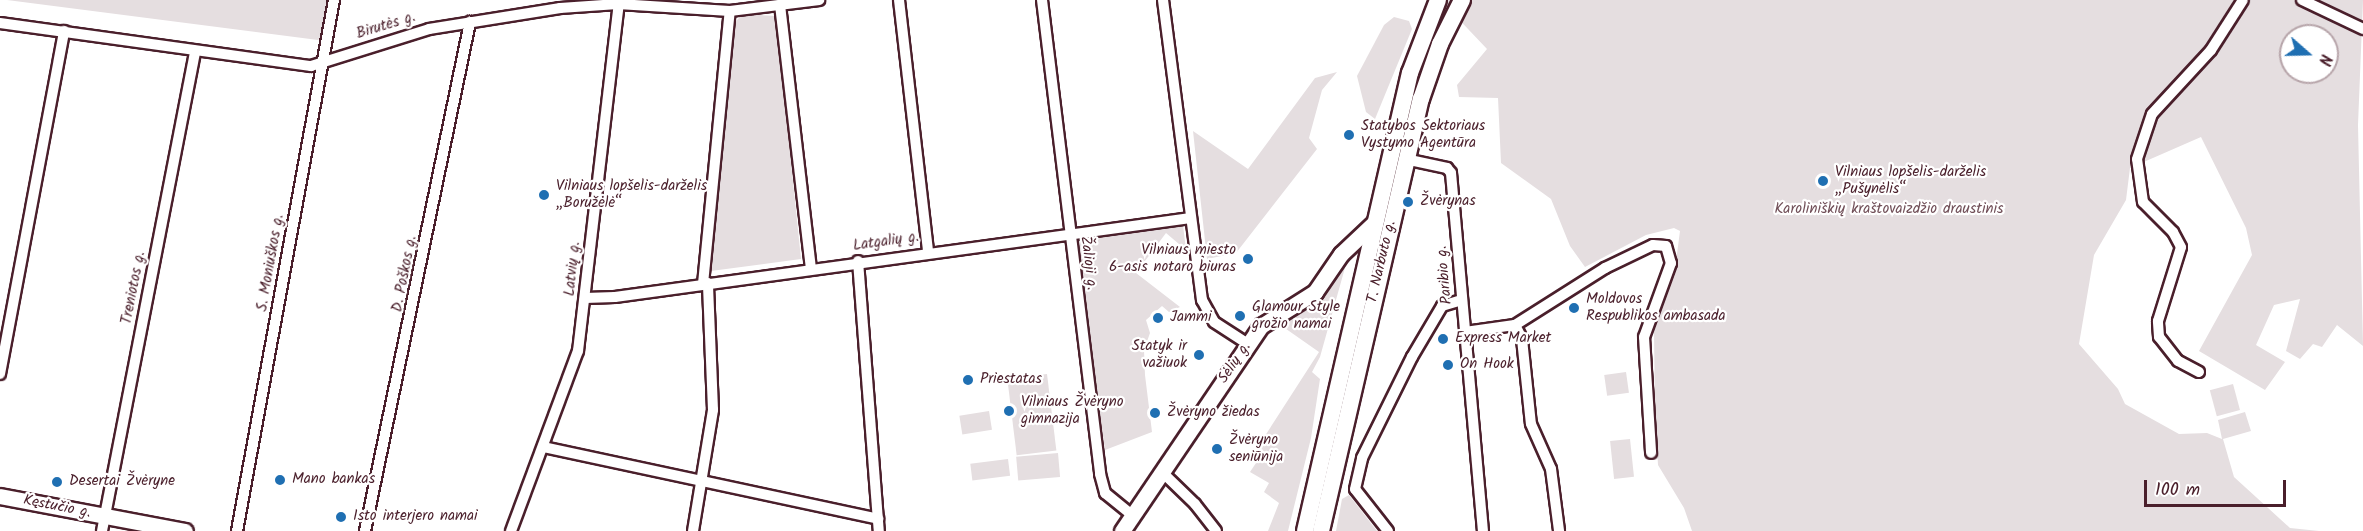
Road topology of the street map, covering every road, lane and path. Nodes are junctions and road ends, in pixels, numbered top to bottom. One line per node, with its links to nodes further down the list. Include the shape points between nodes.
1 (334, 0): 18 (street, S. Moniuškos g.)
2 (819, 0): 11 (street, Birutės g.)
3 (899, 0): 24 (street)
4 (1042, 0): 23 (street, Žalioji g.)
5 (1163, 0): 21 (street)
6 (1438, 0): 22 (main road, T. Narbuto g., via 1410,73)
7 (1462, 0): 19 (main road, T. Narbuto g., via 1431,69)
8 (2242, 0): 33 (street, via 2211,50 2152,114 2137,159 2143,202 2173,232 2181,247 2158,321 2159,337 2178,361)
9 (2302, 0): 15 (street)
10 (618, 2): 12 (street, Birutės g.); 13 (street, Birutės g.); 28 (street, Latvių g.)
11 (780, 5): 12 (street, Birutės g.); 26 (street)
12 (730, 11): 27 (street)
13 (470, 22): 18 (street, Birutės g., via 392,39); 45 (street, D. Poškos g.)
14 (0, 23): 16 (street, Birutės g.)
15 (2363, 29)
16 (64, 31): 17 (street, Birutės g.); 34 (street)
17 (195, 51): 18 (street, Birutės g., via 257,61); 42 (street, Treniotos g.)
18 (322, 64): 44 (street, S. Moniuškos g.)
19 (1405, 159): 20 (main road, T. Narbuto g.); 29 (street, Paribio g., via 1447,168 1451,173)
20 (1394, 211): 22 (main road); 52 (main road, T. Narbuto g.)
21 (1191, 218): 23 (street, Latgalių g.); 32 (street, via 1206,311 1219,326)
22 (1375, 222): 32 (main road, Sėlių g., via 1341,254 1315,291 1269,318); 51 (main road, T. Narbuto g.)
23 (1069, 232): 24 (street, Latgalių g.); 40 (street, Žalioji g., via 1102,487)
24 (928, 252): 25 (street, Latgalių g.)
25 (858, 261): 26 (street, Latgalių g.); 41 (street)
26 (811, 268): 27 (street, Latgalių g.)
27 (706, 284): 28 (street, Latgalių g.); 38 (street, via 714,392)
28 (585, 298): 35 (street, Latvių g., via 578,351)
29 (1462, 300): 31 (street, Paribio g.); 53 (street, via 1442,306 1362,458 1355,489)
30 (1515, 325): 31 (street); 36 (street, via 1605,268 1653,245 1666,246 1671,263 1644,337); 55 (street, via 1522,339 1531,424 1551,469)
31 (1465, 332): 54 (street, Paribio g.)
32 (1248, 344): 37 (main road, Sėlių g.)
33 (2199, 372)
34 (0, 374)
35 (543, 447): 38 (street); 46 (street, Latvių g.)
36 (1651, 453)
37 (1161, 472): 40 (main road, Sėlių g.); 50 (street, via 1188,496)
38 (702, 483): 41 (street); 47 (street)
39 (0, 496): 42 (main road, Kęstučio g.)
40 (1132, 515): 49 (main road, Sėlių g.)
41 (878, 519): 48 (street)
42 (103, 524): 43 (main road, Kęstučio g.)
43 (185, 531)
44 (237, 531)
45 (364, 531)
46 (511, 531)
47 (693, 531)
48 (879, 531)
49 (1122, 531)
50 (1216, 531)
51 (1305, 531)
52 (1321, 531)
53 (1388, 531)
54 (1483, 531)
55 (1559, 531)

